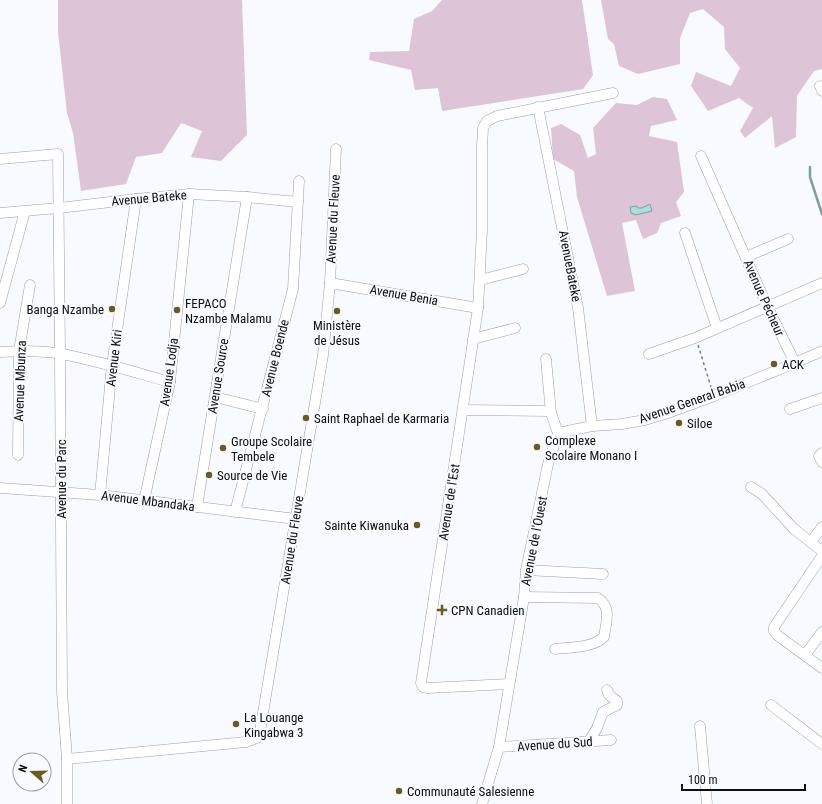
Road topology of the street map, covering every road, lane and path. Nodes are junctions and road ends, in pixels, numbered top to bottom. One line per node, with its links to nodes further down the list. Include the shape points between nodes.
1 (612, 93): 2 (street, Avenue de l'Est)
2 (538, 107): 18 (street, Avenue de l'Est, via 497,116 487,121 483,128); 45 (street, AvenueBateke, via 578,308)
3 (336, 149): 19 (street, Avenue du Fleuve)
4 (701, 156): 16 (street, Avenue Pécheur)
5 (0, 159): 11 (street, Avenue du Parc, via 58,154)
6 (299, 181): 10 (street, Avenue Boende)
7 (189, 194): 8 (street, Avenue Bateke); 9 (street, Avenue Bateke); 37 (street, Avenue Lodja)
8 (248, 197): 10 (street, Avenue Bateke); 39 (street, Avenue Source)
9 (136, 199): 11 (street, Avenue Bateke); 36 (street, Avenue Kiri)
10 (298, 202): 41 (street, Avenue Boende, via 293,289)
11 (59, 208): 12 (street, Avenue Bateke); 32 (street, Avenue du Parc)
12 (25, 211): 13 (street, Avenue Bateke); 22 (street)
13 (0, 213)
14 (685, 233): 26 (street)
15 (788, 239): 16 (street)
16 (746, 257): 23 (street, Avenue Pécheur)
17 (523, 269): 18 (street)
18 (480, 280): 24 (street, Avenue de l'Est)
19 (330, 283): 24 (street, Avenue Benia); 57 (street, Avenue du Fleuve, via 323,355)
20 (822, 283): 23 (street)
21 (30, 285): 29 (street, Avenue Mbunza)
22 (0, 303)
23 (767, 306): 26 (street); 35 (street, Avenue Pécheur)
24 (478, 308): 28 (street, Avenue de l'Est)
25 (515, 328): 28 (street)
26 (717, 328): 27 (street)
27 (695, 338): 33 (street); 38 (path)
28 (473, 339): 43 (street, Avenue de l'Est)
29 (19, 351): 31 (street); 32 (street); 48 (street, Avenue Mbunza)
30 (822, 351): 35 (street, Avenue General Babia)
31 (0, 352)
32 (60, 354): 36 (street); 52 (street, Avenue du Parc)
33 (649, 354)
34 (546, 359): 44 (street)
35 (795, 364): 38 (street, Avenue General Babia)
36 (112, 365): 37 (street); 53 (street, Avenue Kiri)
37 (170, 382): 54 (street, Avenue Lodja)
38 (714, 396): 45 (street, Avenue General Babia, via 645,420)
39 (215, 397): 41 (street); 55 (street, Avenue Source)
40 (822, 398): 42 (street)
41 (262, 409): 56 (street, Avenue Boende)
42 (790, 409)
43 (463, 410): 44 (street); 69 (street, Avenue de l'Est, via 421,683 423,687 428,688)
44 (552, 413): 46 (street)
45 (592, 426): 46 (street, Avenue General Babia)
46 (558, 433): 62 (street, Avenue de l'Ouest, via 548,464)
47 (822, 453): 49 (street, via 819,456)
48 (18, 455)
49 (822, 462)
50 (751, 487): 59 (street, via 762,494 794,529)
51 (0, 488): 52 (street, Avenue Mbandaka)
52 (60, 491): 53 (street, Avenue Mbandaka); 77 (street, Avenue du Parc, via 62,692)
53 (100, 495): 54 (street, Avenue Mbandaka)
54 (144, 501): 55 (street, Avenue Mbandaka)
55 (197, 507): 56 (street, Avenue Mbandaka)
56 (235, 512): 57 (street, Avenue Mbandaka)
57 (296, 519): 77 (street, Avenue du Fleuve, via 259,738 246,742)
58 (822, 527): 59 (street)
59 (811, 542): 60 (street)
60 (822, 551)
61 (822, 556): 67 (street, via 774,627 777,634)
62 (526, 570): 63 (street); 64 (street, Avenue de l'Ouest)
63 (603, 574)
64 (524, 597): 66 (street, via 598,598 604,603 607,610 604,637 600,642); 69 (street, Avenue de l'Ouest)
65 (822, 632): 67 (street)
66 (555, 649)
67 (805, 655): 68 (street)
68 (822, 668)
69 (509, 684): 76 (street, Avenue de l'Ouest)
70 (607, 690): 74 (street, via 617,701 617,706 603,712)
71 (771, 705): 75 (street)
72 (700, 726): 80 (street)
73 (611, 740): 74 (street, Avenue du Sud)
74 (589, 741): 76 (street, Avenue du Sud)
75 (822, 744)
76 (499, 747): 79 (street, Avenue de l'Ouest)
77 (66, 759): 78 (street, Avenue du Parc)
78 (67, 804)
79 (482, 804)
80 (707, 804)

